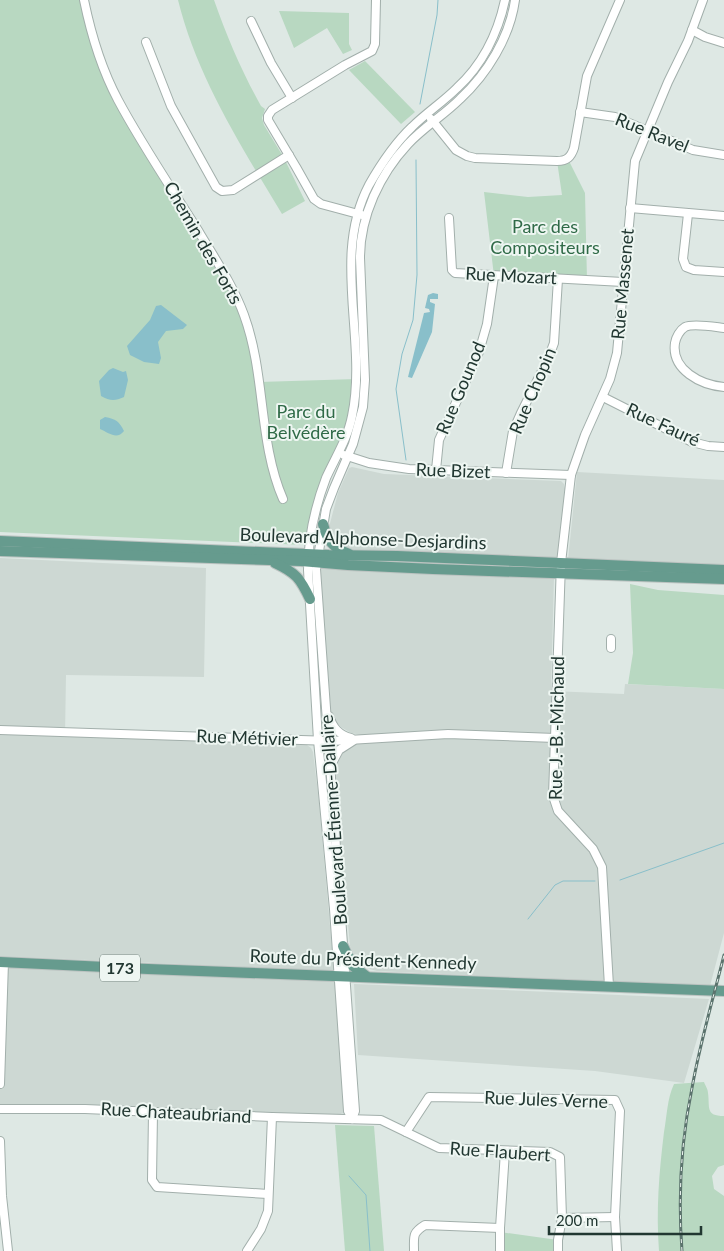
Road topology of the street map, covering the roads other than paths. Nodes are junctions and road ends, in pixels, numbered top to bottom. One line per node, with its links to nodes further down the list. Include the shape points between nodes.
1 (84, 0): 36 (street, Chemin des Forts, via 101,59 118,99 227,278 244,315 255,356 268,450 275,482)
2 (376, 0): 11 (street, via 372,51)
3 (505, 0): 13 (street, Boulevard Étienne-Dallaire, via 491,42 476,68)
4 (515, 0): 14 (street, Boulevard Étienne-Dallaire, via 504,37 481,77)
5 (620, 0): 12 (street, via 587,76)
6 (703, 0): 8 (street, Rue Massenet)
7 (251, 21): 11 (street, via 270,63)
8 (692, 30): 10 (street); 15 (street, Rue Massenet)
9 (146, 42): 16 (street, via 171,106 216,187 222,191 233,190)
10 (724, 43)
11 (292, 98): 16 (street, via 268,116)
12 (580, 112): 14 (street, via 572,155 563,161 475,158 456,150); 15 (street, Rue Ravel, via 615,117)
13 (427, 114): 14 (street); 20 (street, Boulevard Étienne-Dallaire, via 383,161 368,187)
14 (433, 122): 20 (street, Boulevard Étienne-Dallaire, via 391,164)
15 (647, 131): 17 (street, Rue Ravel, via 693,150); 18 (street, Rue Massenet, via 635,161)
16 (289, 155): 20 (street, via 317,202)
17 (724, 155)
18 (630, 208): 19 (street); 26 (street, Rue Massenet)
19 (688, 214): 21 (street); 23 (street, via 683,259 686,267)
20 (362, 215): 31 (street, Boulevard Étienne-Dallaire, via 351,256 357,382 351,421); 32 (street, Boulevard Étienne-Dallaire, via 360,253 365,388 360,422)
21 (724, 216)
22 (450, 218): 24 (street, Rue Mozart, via 452,270 455,273)
23 (724, 272)
24 (494, 276): 25 (street, Rue Mozart); 33 (street, Rue Gounod, via 479,352 439,440)
25 (558, 279): 26 (street, Rue Mozart); 34 (street, Rue Chopin, via 554,343 513,431)
26 (622, 282): 29 (street, Rue Massenet, via 617,353)
27 (724, 328): 28 (street, via 686,327 677,336 675,354 682,369 708,383)
28 (724, 387)
29 (603, 397): 30 (street, Rue Fauré, via 692,442); 35 (street, Rue Massenet)
30 (724, 447)
31 (338, 453): 32 (street, Rue Bizet); 41 (street, Boulevard Étienne-Dallaire, via 320,497)
32 (348, 456): 33 (street, Rue Bizet, via 369,463); 37 (street, Boulevard Étienne-Dallaire)
33 (436, 470): 34 (street, Rue Bizet)
34 (506, 473): 35 (street, Rue Bizet)
35 (570, 475): 43 (street, Rue Massenet)
36 (283, 499)
37 (323, 524): 40 (main road, via 330,543); 41 (street, Boulevard Étienne-Dallaire)
38 (0, 541): 41 (main road, Boulevard Alphonse-Desjardins)
39 (0, 551): 42 (main road, Boulevard Alphonse-Desjardins)
40 (355, 556): 41 (main road, Boulevard Alphonse-Desjardins); 43 (main road, Boulevard Alphonse-Desjardins)
41 (313, 558): 42 (main road, Boulevard Alphonse-Desjardins); 43 (main road, Boulevard Alphonse-Desjardins, via 414,568); 46 (street, Boulevard Étienne-Dallaire); 49 (street, Boulevard Étienne-Dallaire)
42 (269, 560): 46 (main road, via 298,576)
43 (561, 568): 44 (main road, Boulevard Alphonse-Desjardins); 45 (main road, Boulevard Alphonse-Desjardins); 51 (street, Rue J.-B.-Michaud)
44 (724, 570)
45 (724, 579)
46 (310, 599): 53 (street, Boulevard Étienne-Dallaire)
47 (611, 639): 48 (street)
48 (611, 648)
49 (326, 707): 52 (street, via 336,731); 54 (street, Boulevard Étienne-Dallaire)
50 (0, 730): 53 (street, Rue Métivier)
51 (555, 738): 52 (street, Rue Métivier, via 448,734); 60 (street, Rue J.-B.-Michaud, via 555,805 593,849 602,867)
52 (358, 739): 54 (street, Rue Métivier); 55 (street, via 339,750)
53 (318, 740): 54 (street, Rue Métivier); 58 (street, Boulevard Étienne-Dallaire)
54 (328, 741): 55 (street, Boulevard Étienne-Dallaire)
55 (330, 769): 56 (street, Boulevard Étienne-Dallaire)
56 (343, 946): 58 (street, Boulevard Étienne-Dallaire); 59 (main road, via 353,966)
57 (2, 962): 58 (main road, Route du Président-Kennedy / 173); 62 (street)
58 (342, 975): 59 (main road, Route du Président-Kennedy / 173); 67 (street, Boulevard Étienne-Dallaire, via 355,1111)
59 (367, 976): 60 (main road, Route du Président-Kennedy / 173)
60 (609, 986): 61 (main road, Route du Président-Kennedy / 173)
61 (724, 991)
62 (1, 1028): 63 (street)
63 (0, 1084)
64 (0, 1109): 65 (street, Rue Chateaubriand)
65 (153, 1113): 66 (street, Rue Chateaubriand); 71 (street, via 152,1180 157,1187)
66 (272, 1117): 67 (street, Rue Chateaubriand); 71 (street)
67 (352, 1119): 68 (street, Rue Flaubert, via 381,1120)
68 (406, 1132): 70 (street, Rue Flaubert, via 439,1148); 73 (street, Rue Jules Verne, via 429,1097 615,1100 620,1111)
69 (0, 1141): 72 (street)
70 (505, 1151): 74 (street, Rue Flaubert, via 550,1152 560,1157); 75 (street)
71 (268, 1194): 77 (street, via 268,1211)
72 (1, 1196): 76 (street)
73 (615, 1217): 74 (street); 81 (street, Rue Jules Verne)
74 (562, 1218): 80 (street, Rue Flaubert)
75 (500, 1228): 78 (street, via 425,1225 416,1231); 79 (street)
76 (8, 1251)
77 (248, 1251)
78 (414, 1251)
79 (500, 1251)
80 (558, 1251)
81 (617, 1251)

